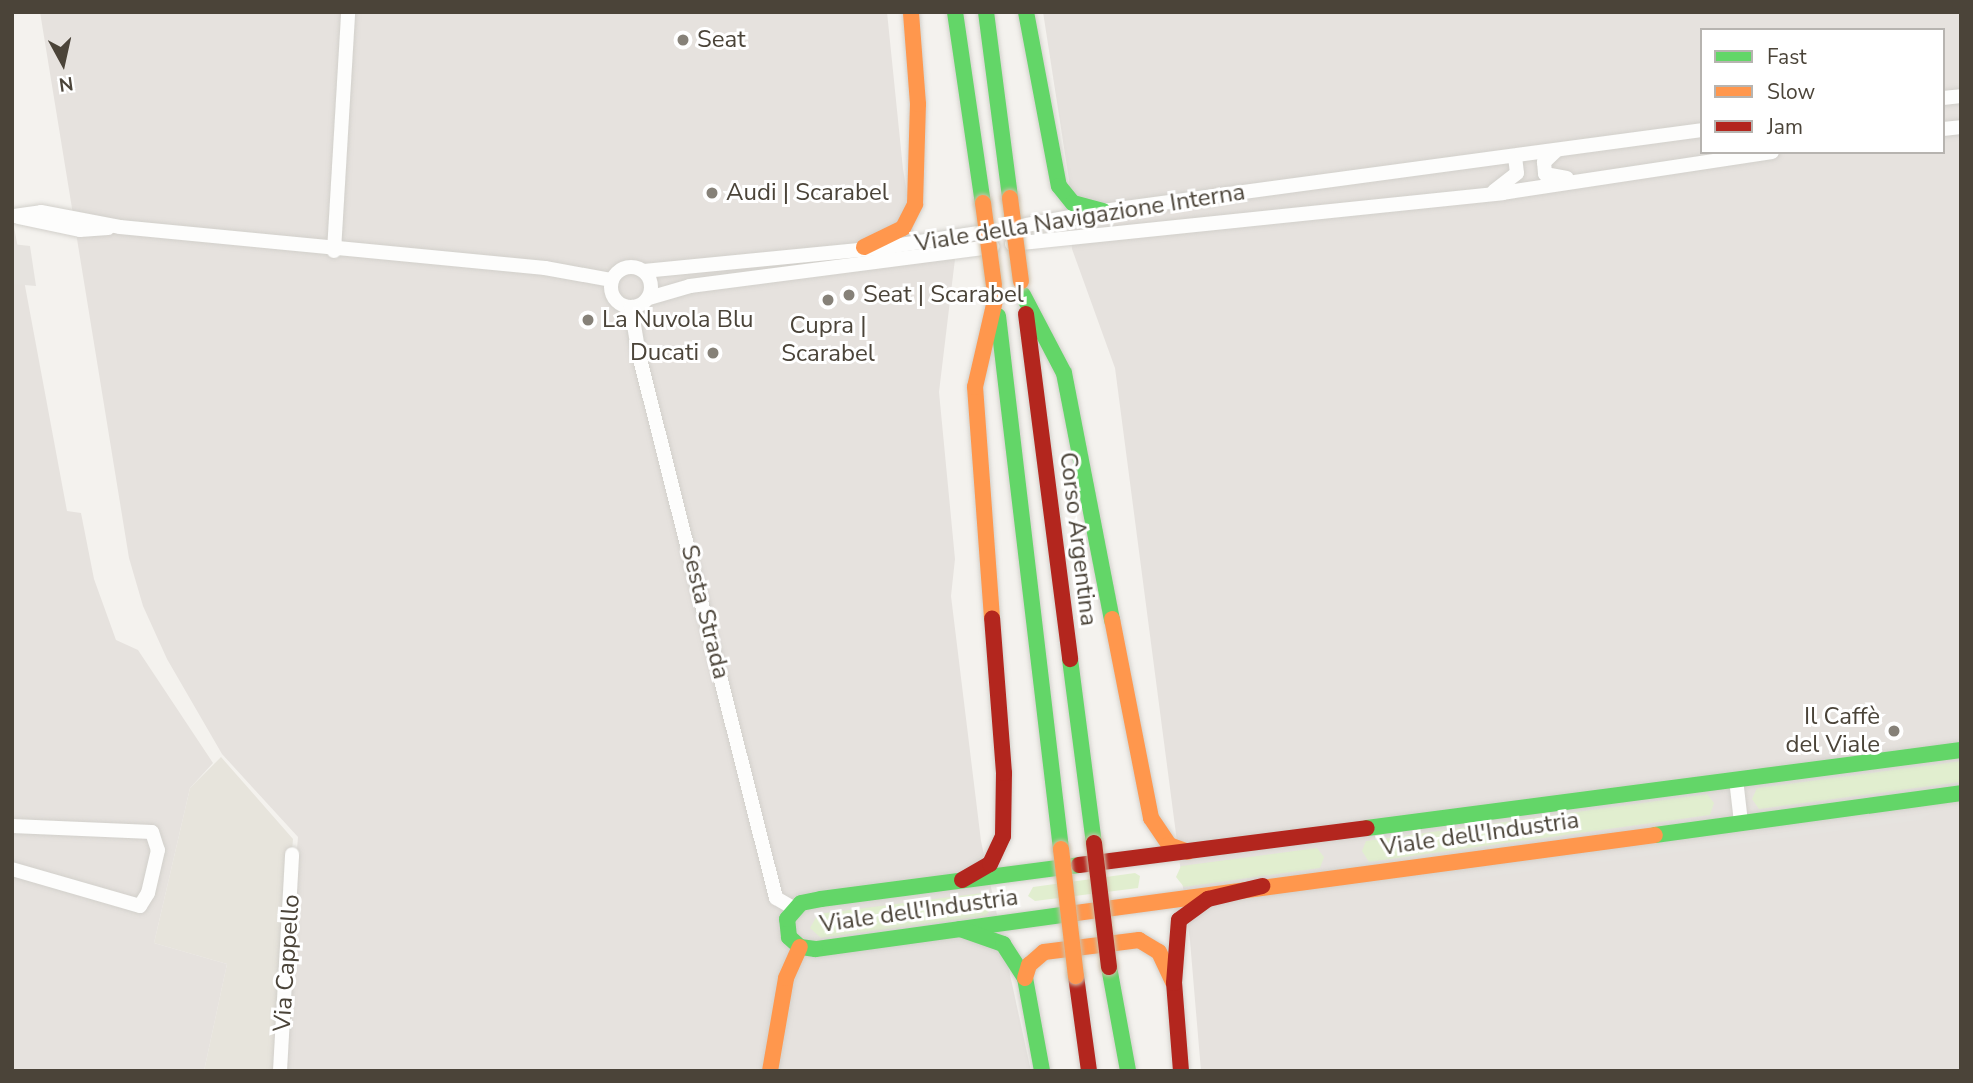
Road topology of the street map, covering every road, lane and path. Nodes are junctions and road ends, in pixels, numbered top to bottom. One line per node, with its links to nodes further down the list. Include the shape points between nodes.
1 (348, 12): 15 (street)
2 (911, 12): 14 (main road, via 918,104 915,204 903,228)
3 (956, 12): 19 (main road, bridge)
4 (986, 12): 18 (main road, Corso Argentina, bridge)
5 (1026, 12): 12 (main road, via 1059,186 1073,203)
6 (1700, 130): 7 (street, Viale della Navigazione Interna)
7 (1558, 149): 9 (street, Viale della Navigazione Interna); 10 (street, Viale della Navigazione Interna, via 1544,162 1545,174)
8 (1758, 154): 10 (street, Viale della Navigazione Interna)
9 (1515, 156): 11 (street, via 1517,173); 12 (street, Viale della Navigazione Interna)
10 (1576, 180): 11 (street, Viale della Navigazione Interna)
11 (1493, 191): 20 (street, Viale della Navigazione Interna, via 949,252 690,286)
12 (1104, 211): 14 (street, Viale della Navigazione Interna)
13 (13, 216): 15 (street, Viale della Navigazione Interna, via 80,230 120,227)
14 (864, 247): 16 (street, Viale della Navigazione Interna)
15 (334, 251): 17 (street, Viale della Navigazione Interna, via 545,268)
16 (644, 271): 17 (street, Viale della Navigazione Interna, via 627,267); 20 (street, via 652,285)
17 (612, 280): 21 (street, via 616,301)
18 (1022, 288): 27 (main road, via 1064,373 1151,818 1169,845); 41 (main road, Corso Argentina, bridge, via 1109,967)
19 (995, 291): 30 (main road, via 975,387 1004,773 1003,836 990,864); 40 (main road, bridge)
20 (649, 298): 21 (street, Viale della Navigazione Interna)
21 (631, 307): 32 (street, Sesta Strada, via 639,355 776,898)
22 (1961, 750): 23 (main road, Viale dell'Industria)
23 (1735, 779): 25 (street); 27 (main road, Viale dell'Industria)
24 (1961, 793): 25 (main road, Viale dell'Industria)
25 (1741, 822): 31 (main road, Viale dell'Industria)
26 (12, 826): 29 (street, via 152,831 158,850 148,893 140,906)
27 (1188, 852): 30 (main road, Viale dell'Industria)
28 (292, 855): 37 (street, Via Cappello)
29 (12, 869)
30 (962, 880): 32 (main road, Viale dell'Industria, via 821,899)
31 (1262, 886): 33 (main road, Viale dell'Industria); 36 (main road, via 1189,909 1179,920)
32 (793, 908): 34 (main road, Viale dell'Industria, via 787,919 789,937)
33 (960, 929): 34 (main road, Viale dell'Industria, via 815,949); 35 (main road, via 1003,944)
34 (800, 947): 38 (main road, via 786,978)
35 (1026, 978): 36 (main road, via 1029,965 1044,952 1139,940 1159,952); 39 (main road)
36 (1174, 983): 42 (main road)
37 (280, 1071)
38 (770, 1071)
39 (1042, 1071)
40 (1089, 1071)
41 (1128, 1071)
42 (1181, 1071)

